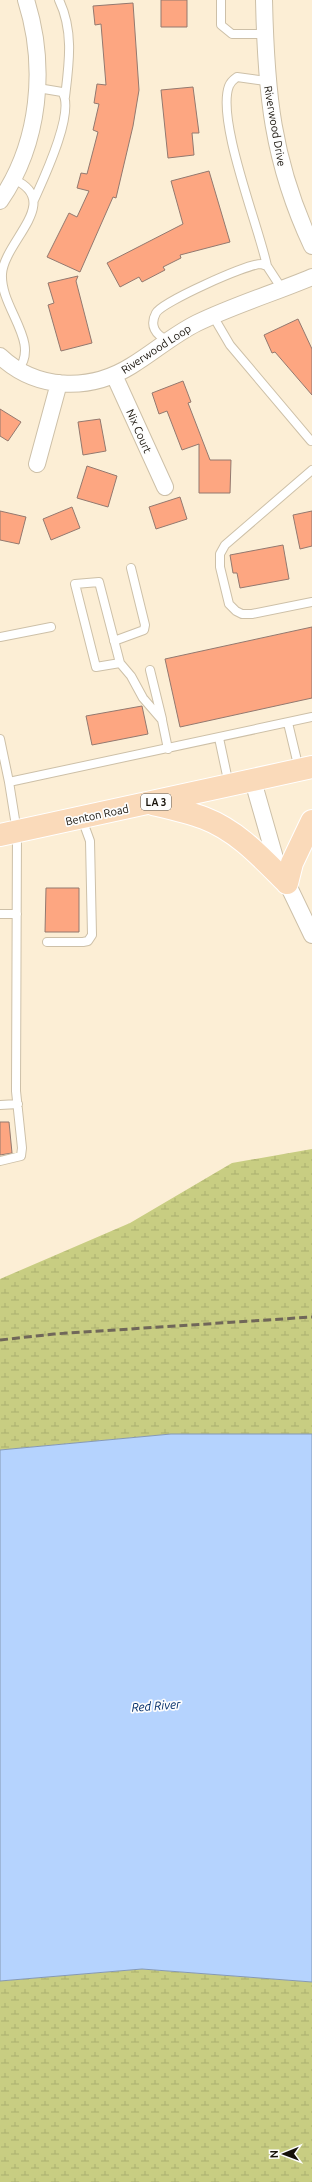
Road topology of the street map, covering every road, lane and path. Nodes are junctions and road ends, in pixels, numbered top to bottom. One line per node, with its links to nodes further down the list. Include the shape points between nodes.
1 (26, 0): 7 (street, via 35,37)
2 (59, 0): 8 (lane, via 70,39 70,63)
3 (221, 0): 5 (lane, via 221,25 232,34)
4 (264, 0): 5 (street, Riverwood Drive)
5 (265, 34): 6 (street, Riverwood Drive)
6 (266, 81): 12 (street, Riverwood Drive, via 270,116 286,180 299,219); 13 (lane, via 237,77 232,81 228,87 227,114)
7 (38, 88): 8 (lane, via 56,90); 9 (street, via 32,129)
8 (65, 97): 10 (lane, via 66,106 56,150)
9 (8, 180): 10 (lane, via 24,184); 11 (street)
10 (34, 200): 18 (lane, via 33,210 6,257 2,272 6,301 26,348 24,363)
11 (0, 201)
12 (312, 246)
13 (267, 266): 15 (lane); 17 (lane, via 258,264 209,283 173,300 156,312 154,330 157,335)
14 (312, 277): 15 (street, Riverwood Loop)
15 (282, 289): 16 (street, Riverwood Loop)
16 (213, 316): 17 (street, Riverwood Loop); 21 (lane, via 230,345)
17 (167, 340): 19 (street, Riverwood Loop, via 132,366)
18 (6, 365): 20 (street, Riverwood Loop, via 40,381)
19 (114, 375): 20 (street, Riverwood Loop, via 79,384); 24 (street, Nix Court)
20 (59, 383): 22 (street)
21 (311, 441)
22 (37, 464)
23 (312, 470): 26 (lane, via 225,545 220,554 220,567 229,604 242,614)
24 (165, 487)
25 (132, 568): 29 (lane, via 146,625 144,630)
26 (312, 602)
27 (51, 627): 28 (lane)
28 (0, 637)
29 (114, 641): 30 (lane); 30 (lane, via 99,582 75,584 96,667)
30 (120, 663): 33 (lane, via 131,676 143,698)
31 (150, 670): 33 (lane)
32 (312, 717): 34 (lane)
33 (162, 720): 37 (lane)
34 (288, 723): 35 (lane); 38 (lane)
35 (219, 738): 37 (lane); 41 (lane)
36 (0, 739): 40 (lane)
37 (168, 749): 40 (lane)
38 (305, 769): 39 (main road, Benton Road / LA 3)
39 (253, 781): 41 (main road, Benton Road / LA 3); 46 (street, via 275,858)
40 (9, 782): 45 (lane)
41 (229, 786): 42 (main road, Benton Road / LA 3)
42 (149, 803): 43 (main road, Benton Road / LA 3); 46 (main road, via 205,818 225,828 248,844)
43 (82, 818): 45 (main road, Benton Road / LA 3); 50 (lane, via 90,841 92,935 88,941 83,942)
44 (312, 821): 46 (main road, via 292,863)
45 (8, 834): 48 (lane)
46 (287, 883): 49 (street)
47 (0, 914): 48 (lane)
48 (16, 914): 51 (lane)
49 (312, 934)
50 (47, 942)
51 (18, 1104): 52 (lane); 53 (lane, via 21,1156)
52 (0, 1105)
53 (0, 1162)

